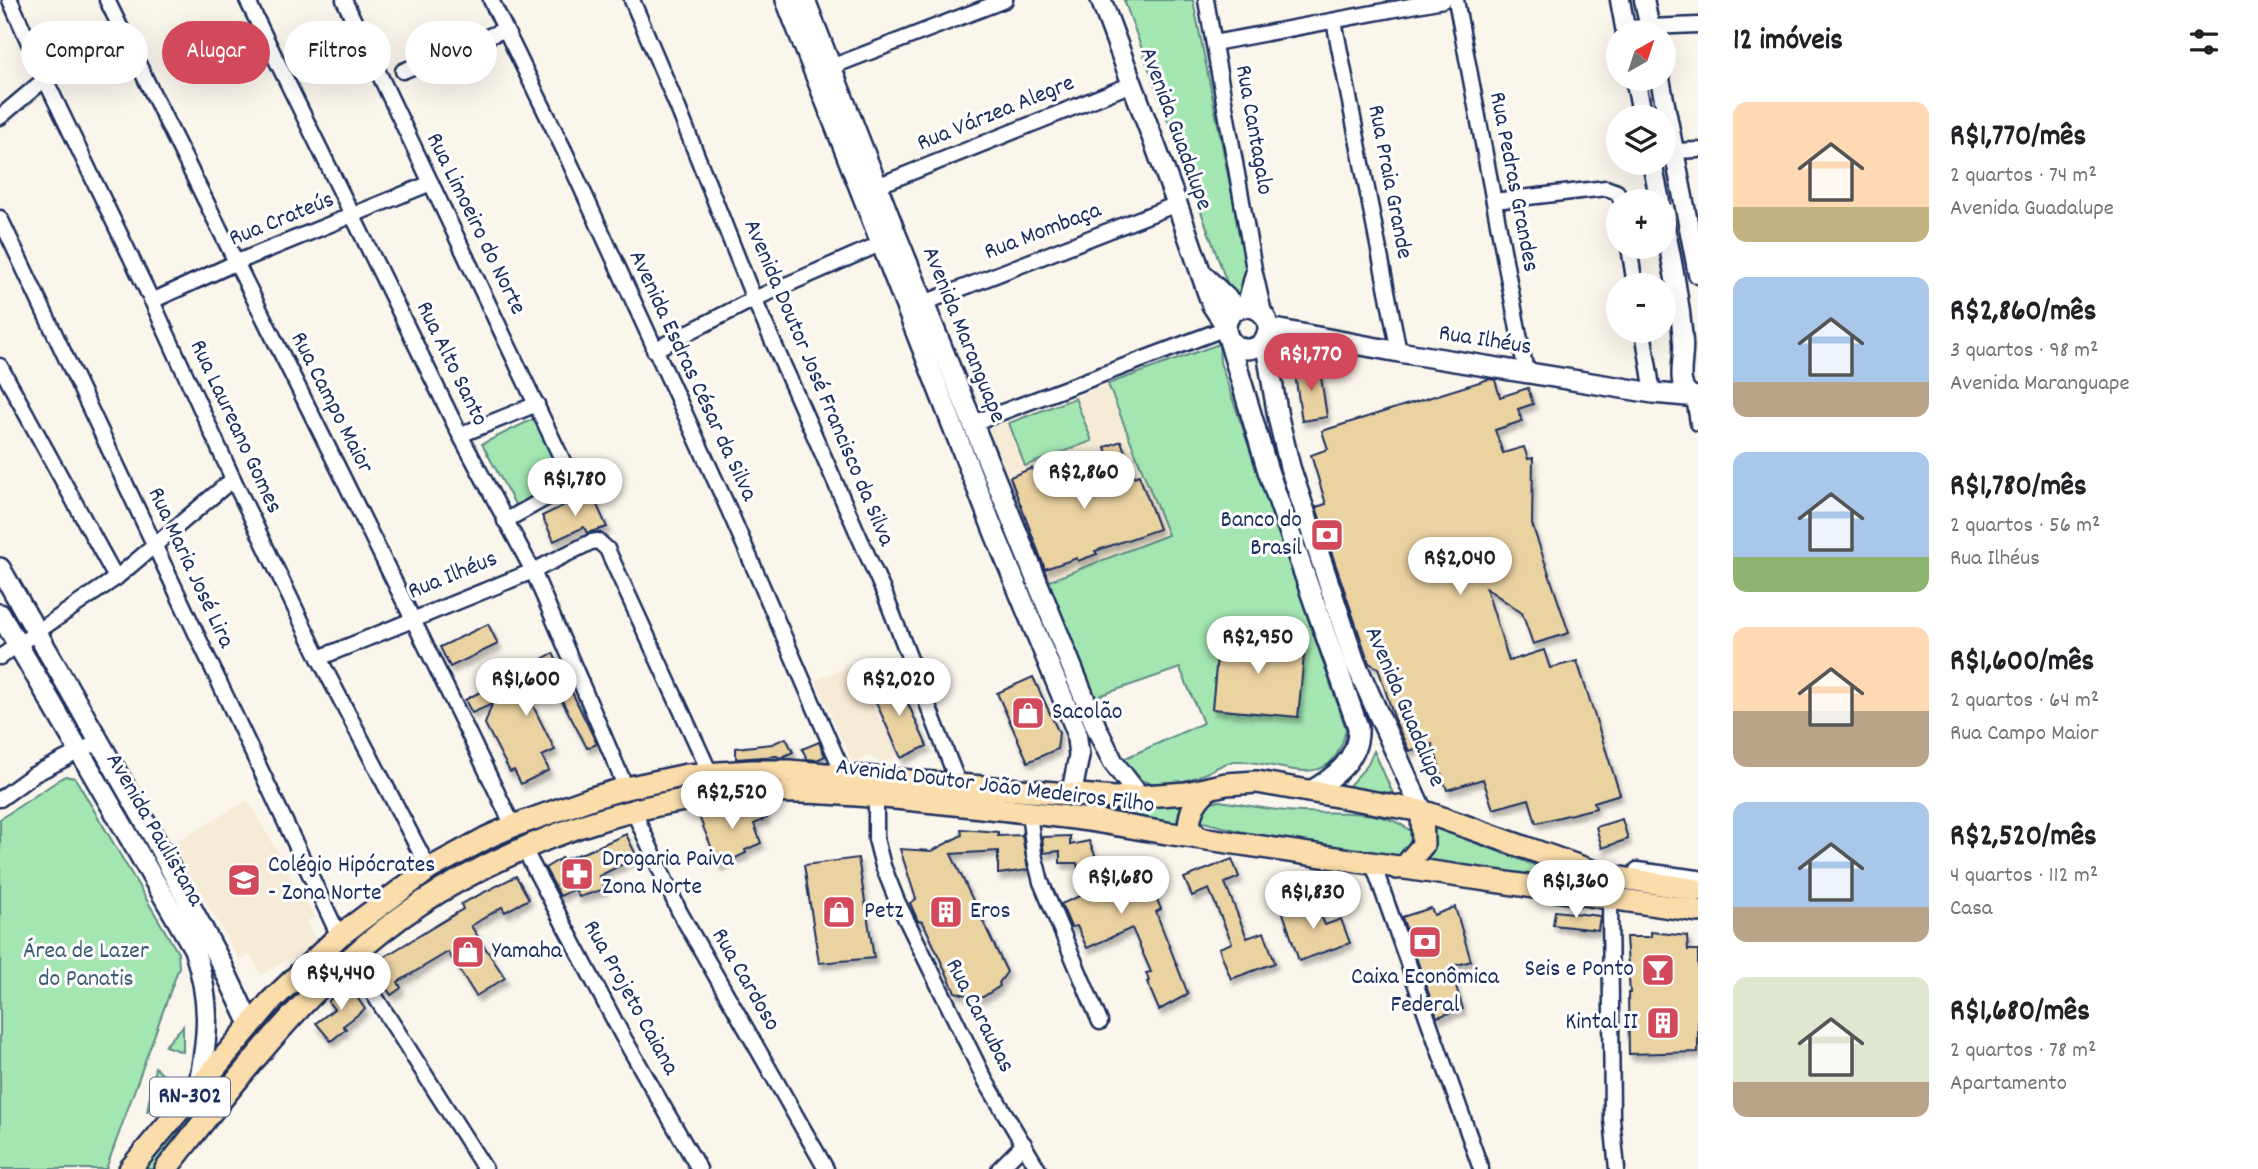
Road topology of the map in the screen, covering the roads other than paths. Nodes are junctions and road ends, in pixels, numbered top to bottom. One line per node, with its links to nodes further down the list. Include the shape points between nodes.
1 (10, 0): 19 (street, Rua Laureano Gomes)
2 (107, 0): 41 (street, Rua Campo Maior)
3 (247, 0): 38 (street, Rua Alto Santo)
4 (344, 0): 33 (street, Rua Limoeiro do Norte)
5 (491, 0): 22 (street, Avenida Esdras César da Silva)
6 (632, 0): 47 (street, Avenida Doutor José Francisco da Silva)
7 (786, 0): 24 (main road, Avenida Maranguape)
8 (805, 0): 24 (main road, Avenida Maranguape)
9 (1005, 0): 24 (street)
10 (1101, 0): 28 (main road, Avenida Guadalupe)
11 (1206, 0): 23 (street, Rua Cantagalo)
12 (1443, 0): 16 (street)
13 (1456, 0): 36 (street, Rua Pedras Grandes)
14 (1619, 0): 17 (street)
15 (1644, 0): 18 (street)
16 (1334, 21): 23 (street); 55 (street, Rua Praia Grande)
17 (1624, 21)
18 (1648, 21)
19 (21, 25)
20 (1698, 25): 21 (street)
21 (1676, 27)
22 (504, 30): 25 (street); 54 (street, Avenida Esdras César da Silva)
23 (1214, 43): 42 (street, Rua Cantagalo)
24 (822, 70): 34 (main road, Avenida Maranguape); 40 (main road, Avenida Maranguape)
25 (403, 71)
26 (39, 84): 29 (street)
27 (47, 84): 48 (street, Rua Laureano Gomes)
28 (1132, 84): 34 (street, Rua Várzea Alegre); 37 (main road, Avenida Guadalupe)
29 (0, 117)
30 (1698, 150): 31 (street)
31 (1676, 151)
32 (1676, 161): 43 (street)
33 (430, 183): 38 (street, Rua Crateús); 61 (street, Rua Limoeiro do Norte)
34 (877, 186): 40 (main road, Avenida Maranguape)
35 (1609, 189): 36 (street)
36 (1494, 201): 58 (street, Rua Pedras Grandes)
37 (1177, 204): 44 (main road, Avenida Guadalupe); 49 (street, Rua Mombaça)
38 (354, 216): 41 (street, Rua Crateús); 64 (street, Rua Alto Santo)
39 (0, 218): 68 (street, Rua Maria José Lira)
40 (889, 240): 47 (street); 49 (main road, Avenida Maranguape); 56 (main road, Avenida Maranguape)
41 (234, 263): 48 (street, Rua Crateús); 74 (street, Rua Campo Maior)
42 (1254, 269): 50 (street, Rua Cantagalo); 51 (street, Rua Cantagalo)
43 (1698, 273): 45 (street)
44 (1203, 275): 50 (main road, Avenida Guadalupe); 52 (main road, Avenida Guadalupe, via 1212,305)
45 (1676, 275)
46 (1676, 282): 60 (street, via 1684,342 1681,381)
47 (754, 299): 54 (street); 86 (street, Avenida Doutor José Francisco da Silva, via 885,596)
48 (152, 301): 66 (street, Rua Laureano Gomes)
49 (925, 303): 62 (main road, Avenida Maranguape)
50 (1241, 308): 51 (main road, via 1256,309); 52 (main road, via 1229,317)
51 (1266, 328): 52 (main road, via 1256,348 1244,350); 55 (main road, Rua Ilhéus); 79 (main road, Avenida Guadalupe, via 1290,467)
52 (1227, 331): 62 (street); 72 (main road, Avenida Guadalupe, via 1268,471)
53 (1645, 343): 59 (street)
54 (654, 350): 85 (street, Avenida Esdras César da Silva)
55 (1399, 352): 58 (main road, Rua Ilhéus)
56 (930, 362): 62 (main road, via 946,382 961,419); 81 (main road, Avenida Maranguape)
57 (0, 366): 71 (street)
58 (1525, 372): 59 (main road, Rua Ilhéus)
59 (1653, 393): 60 (main road, Rua Ilhéus)
60 (1696, 397): 63 (street)
61 (537, 404): 64 (street); 65 (street, Rua Limoeiro do Norte)
62 (973, 423): 80 (main road, Avenida Maranguape)
63 (1698, 423)
64 (460, 435): 67 (street, Rua Alto Santo)
65 (567, 466): 67 (street, Rua Ilhéus, via 570,479 565,488)
66 (233, 479): 68 (street); 78 (street, Rua Laureano Gomes)
67 (505, 521): 70 (street, Rua Alto Santo)
68 (155, 547): 71 (street); 109 (street, Rua Maria José Lira)
69 (0, 568): 75 (main road, Avenida Paulistana)
70 (533, 571): 74 (street, Rua Ilhéus); 84 (street, Rua Ilhéus, via 591,542 603,545); 87 (street, Rua Alto Santo)
71 (116, 578): 75 (street)
72 (1317, 609): 79 (main road, via 1327,620 1342,661); 89 (main road, Avenida Guadalupe, via 1359,736 1341,770)
73 (0, 614): 76 (main road, Avenida Paulistana)
74 (414, 618): 78 (street, Rua Ilhéus); 97 (street, Rua Campo Maior)
75 (37, 633): 76 (street); 82 (main road, Avenida Paulistana)
76 (17, 645): 77 (street); 83 (main road, Avenida Paulistana)
77 (0, 657)
78 (319, 658): 104 (street, Rua Laureano Gomes)
79 (1355, 662): 95 (main road, Avenida Guadalupe)
80 (1088, 707): 81 (main road); 92 (main road, Avenida Maranguape, via 1113,762)
81 (1069, 715): 91 (main road, Avenida Maranguape, via 1079,743)
82 (98, 742): 83 (street); 111 (main road, Avenida Paulistana)
83 (80, 750): 93 (street); 100 (main road, Avenida Paulistana)
84 (710, 773): 85 (main road, Avenida Doutor João Medeiros Filho / RN-302); 87 (main road, Avenida Doutor João Medeiros Filho / RN-302)
85 (844, 775): 86 (main road, Avenida Doutor João Medeiros Filho / RN-302)
86 (959, 785): 91 (main road, Avenida Doutor João Medeiros Filho / RN-302)
87 (626, 788): 97 (main road, Avenida Doutor João Medeiros Filho / RN-302)
88 (1209, 788): 89 (main road, Avenida Doutor João Medeiros Filho / RN-302, via 1257,782); 92 (main road, Avenida Doutor João Medeiros Filho / RN-302); 98 (main road, via 1191,812 1189,827)
89 (1309, 792): 95 (main road, Avenida Doutor João Medeiros Filho / RN-302)
90 (876, 796): 94 (main road, Avenida Doutor João Medeiros Filho / RN-302, via 777,791 719,795); 96 (main road, Avenida Doutor João Medeiros Filho / RN-302); 115 (street, Rua Caraubas, via 876,839 897,901 985,1080)
91 (1071, 796): 92 (main road, Avenida Doutor João Medeiros Filho / RN-302)
92 (1140, 797)
93 (0, 799)
94 (633, 810): 99 (main road, Avenida Doutor João Medeiros Filho / RN-302, via 558,832); 121 (street, Rua Cardoso, via 679,911)
95 (1422, 811): 101 (main road, Avenida Doutor João Medeiros Filho / RN-302); 103 (main road, via 1423,845 1406,865)
96 (1030, 812): 98 (main road, Avenida Doutor João Medeiros Filho / RN-302); 112 (street, via 1041,882)
97 (513, 826): 104 (main road, Avenida Doutor João Medeiros Filho / RN-302)
98 (1198, 837): 102 (main road, Avenida Doutor João Medeiros Filho / RN-302)
99 (523, 848): 110 (main road, Avenida Doutor João Medeiros Filho / RN-302, via 456,881); 120 (street, Rua Projeto Caiana)
100 (138, 850): 111 (main road, via 162,869 208,951); 114 (main road, Avenida Paulistana, via 200,967 208,1022)
101 (1566, 862): 105 (street, Avenida Doutor João Medeiros Filho); 106 (main road, Avenida Doutor João Medeiros Filho / RN-302, via 1619,879)
102 (1373, 864): 103 (main road, Avenida Doutor João Medeiros Filho / RN-302); 124 (street)
103 (1397, 868): 107 (main road, Avenida Doutor João Medeiros Filho / RN-302)
104 (429, 869): 109 (main road, Avenida Doutor João Medeiros Filho / RN-302)
105 (1698, 878)
106 (1698, 890)
107 (1610, 899): 108 (main road, Avenida Doutor João Medeiros Filho / RN-302); 125 (street, via 1612,1119)
108 (1698, 911)
109 (340, 936): 113 (main road, Avenida Doutor João Medeiros Filho / RN-302)
110 (350, 957): 116 (main road, Avenida Doutor João Medeiros Filho / RN-302, via 287,1021); 119 (street)
111 (222, 965): 113 (main road, Avenida Paulistana)
112 (1100, 1022)
113 (250, 1024): 114 (main road, Avenida Doutor João Medeiros Filho / RN-302); 116 (main road, via 254,1046 208,1105)
114 (198, 1087): 117 (main road, Avenida Doutor João Medeiros Filho / RN-302)
115 (1024, 1144): 122 (street); 123 (street, Rua Caraubas)
116 (185, 1145): 118 (main road, Avenida Doutor João Medeiros Filho / RN-302)
117 (130, 1169)
118 (166, 1169)
119 (485, 1169)
120 (699, 1169)
121 (826, 1169)
122 (999, 1169)
123 (1038, 1169)
124 (1481, 1169)
125 (1617, 1169)

